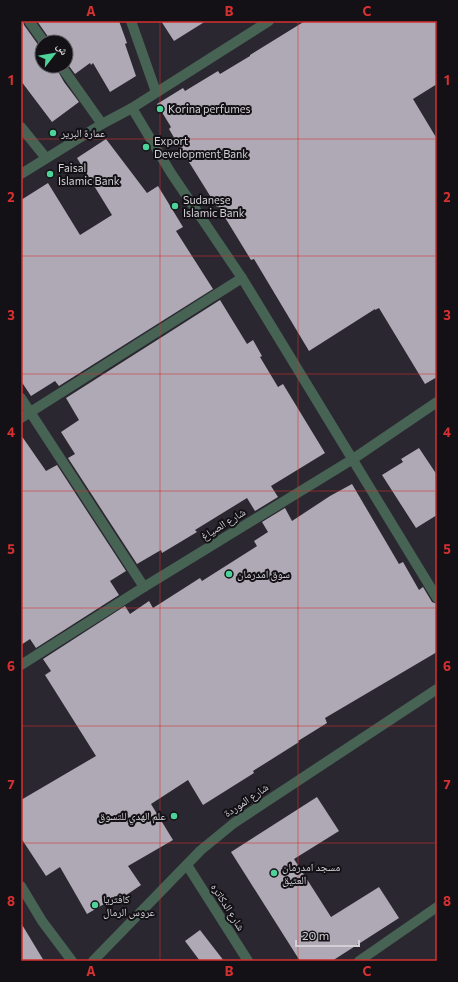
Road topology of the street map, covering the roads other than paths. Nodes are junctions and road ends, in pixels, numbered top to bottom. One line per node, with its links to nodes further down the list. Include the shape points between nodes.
1 (29, 21): 4 (street)
2 (132, 21): 6 (street)
3 (269, 21): 6 (street)
4 (38, 34)
5 (67, 74): 8 (street)
6 (156, 92): 7 (street)
7 (132, 108): 8 (street); 12 (street, via 170,173)
8 (102, 124): 10 (street)
9 (21, 127): 10 (street)
10 (46, 158): 11 (street)
11 (21, 174)
12 (242, 278): 15 (street); 17 (street)
13 (21, 398): 15 (street)
14 (437, 402): 17 (street, شارع الصياغ)
15 (30, 412): 16 (street); 18 (street)
16 (21, 418)
17 (353, 459): 18 (street, شارع الصياغ); 19 (street)
18 (144, 587): 20 (street, شارع الصياغ)
19 (437, 598)
20 (21, 665)
21 (437, 689): 22 (street, شارع الموردة, via 234,822)
22 (187, 865): 26 (street, شارع الموردة); 27 (street, شارع الدكاتره)
23 (21, 886): 25 (street, via 42,921)
24 (437, 907): 28 (street)
25 (72, 961)
26 (92, 961)
27 (248, 961)
28 (359, 961)

